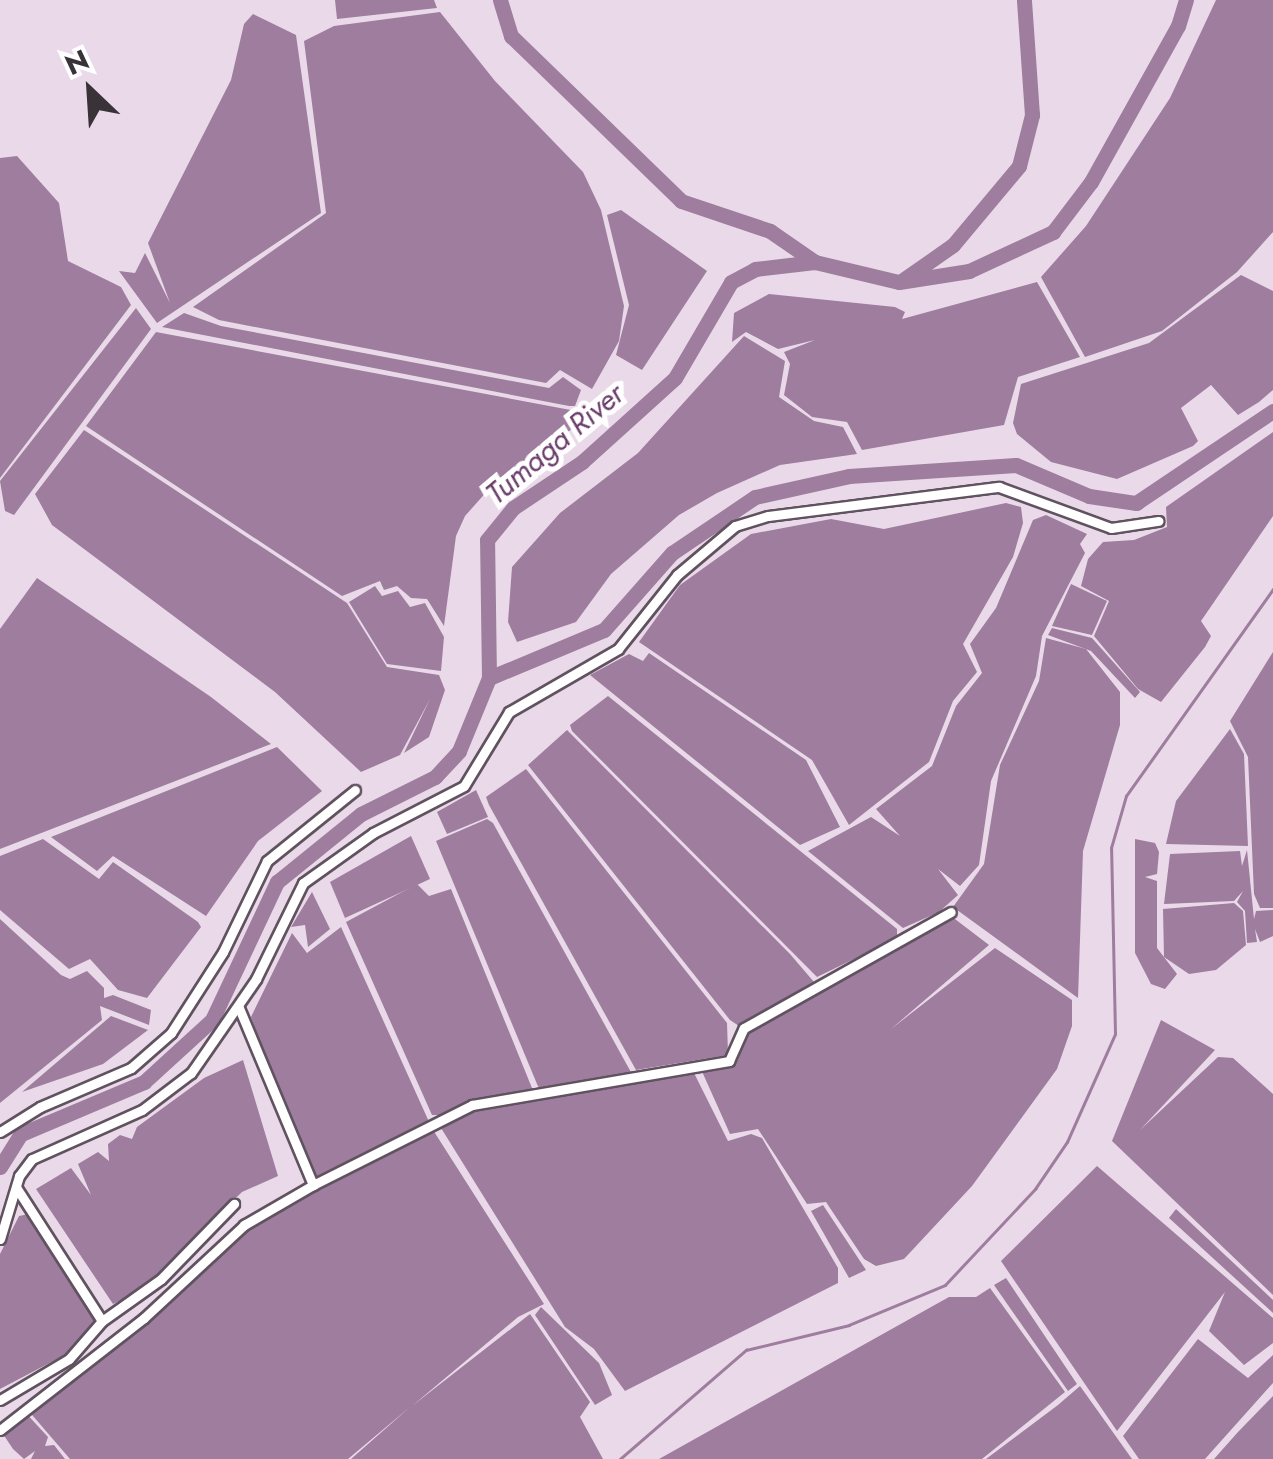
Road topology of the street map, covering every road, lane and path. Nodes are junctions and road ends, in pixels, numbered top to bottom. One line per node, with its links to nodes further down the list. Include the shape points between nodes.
1 (1158, 521): 4 (street, via 1110,528 998,487 734,526 686,565 618,649 508,712 464,786 373,833 303,883)
2 (354, 790): 5 (street, via 267,862 193,1006 151,1053)
3 (951, 912): 6 (street, via 744,1028 729,1061 472,1105)
4 (239, 1008): 6 (street); 7 (street, via 182,1082 125,1119 42,1152 24,1167)
5 (0, 1132)
6 (312, 1185): 12 (street, via 244,1224 130,1329)
7 (16, 1188): 9 (street); 10 (street)
8 (234, 1204): 10 (street, via 162,1279)
9 (0, 1239)
10 (102, 1321): 11 (street, via 70,1359)
11 (0, 1400)
12 (0, 1430)

